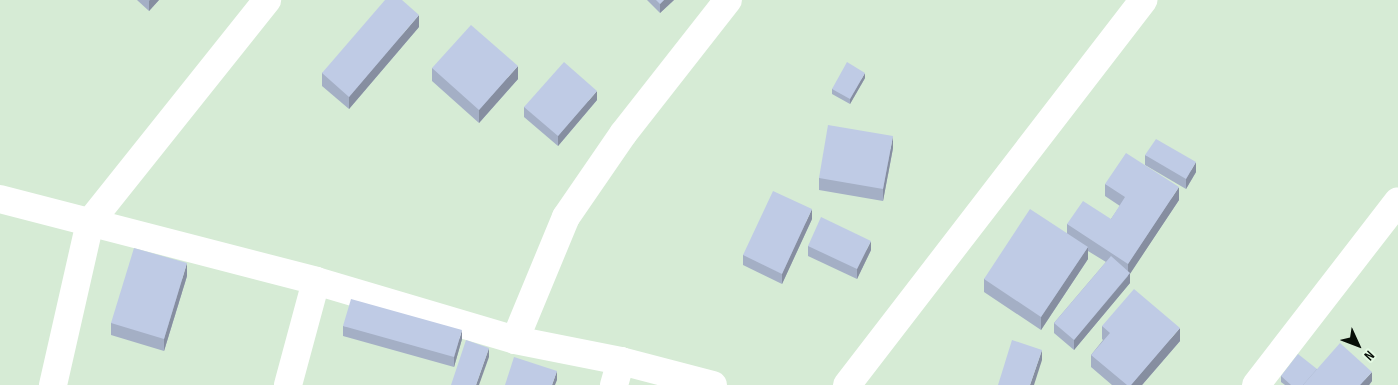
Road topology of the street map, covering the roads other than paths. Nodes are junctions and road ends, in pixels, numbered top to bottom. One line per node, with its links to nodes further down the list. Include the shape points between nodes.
1 (267, 0): 6 (street)
2 (728, 0): 8 (street, via 624,134 566,217)
3 (1144, 0): 13 (street)
4 (0, 198): 6 (street)
5 (1398, 202): 14 (street)
6 (90, 222): 7 (street); 10 (street)
7 (316, 281): 8 (street); 11 (street)
8 (515, 340): 9 (street)
9 (618, 373): 12 (street)
10 (53, 385)
11 (288, 385)
12 (713, 385)
13 (848, 385)
14 (1256, 385)

